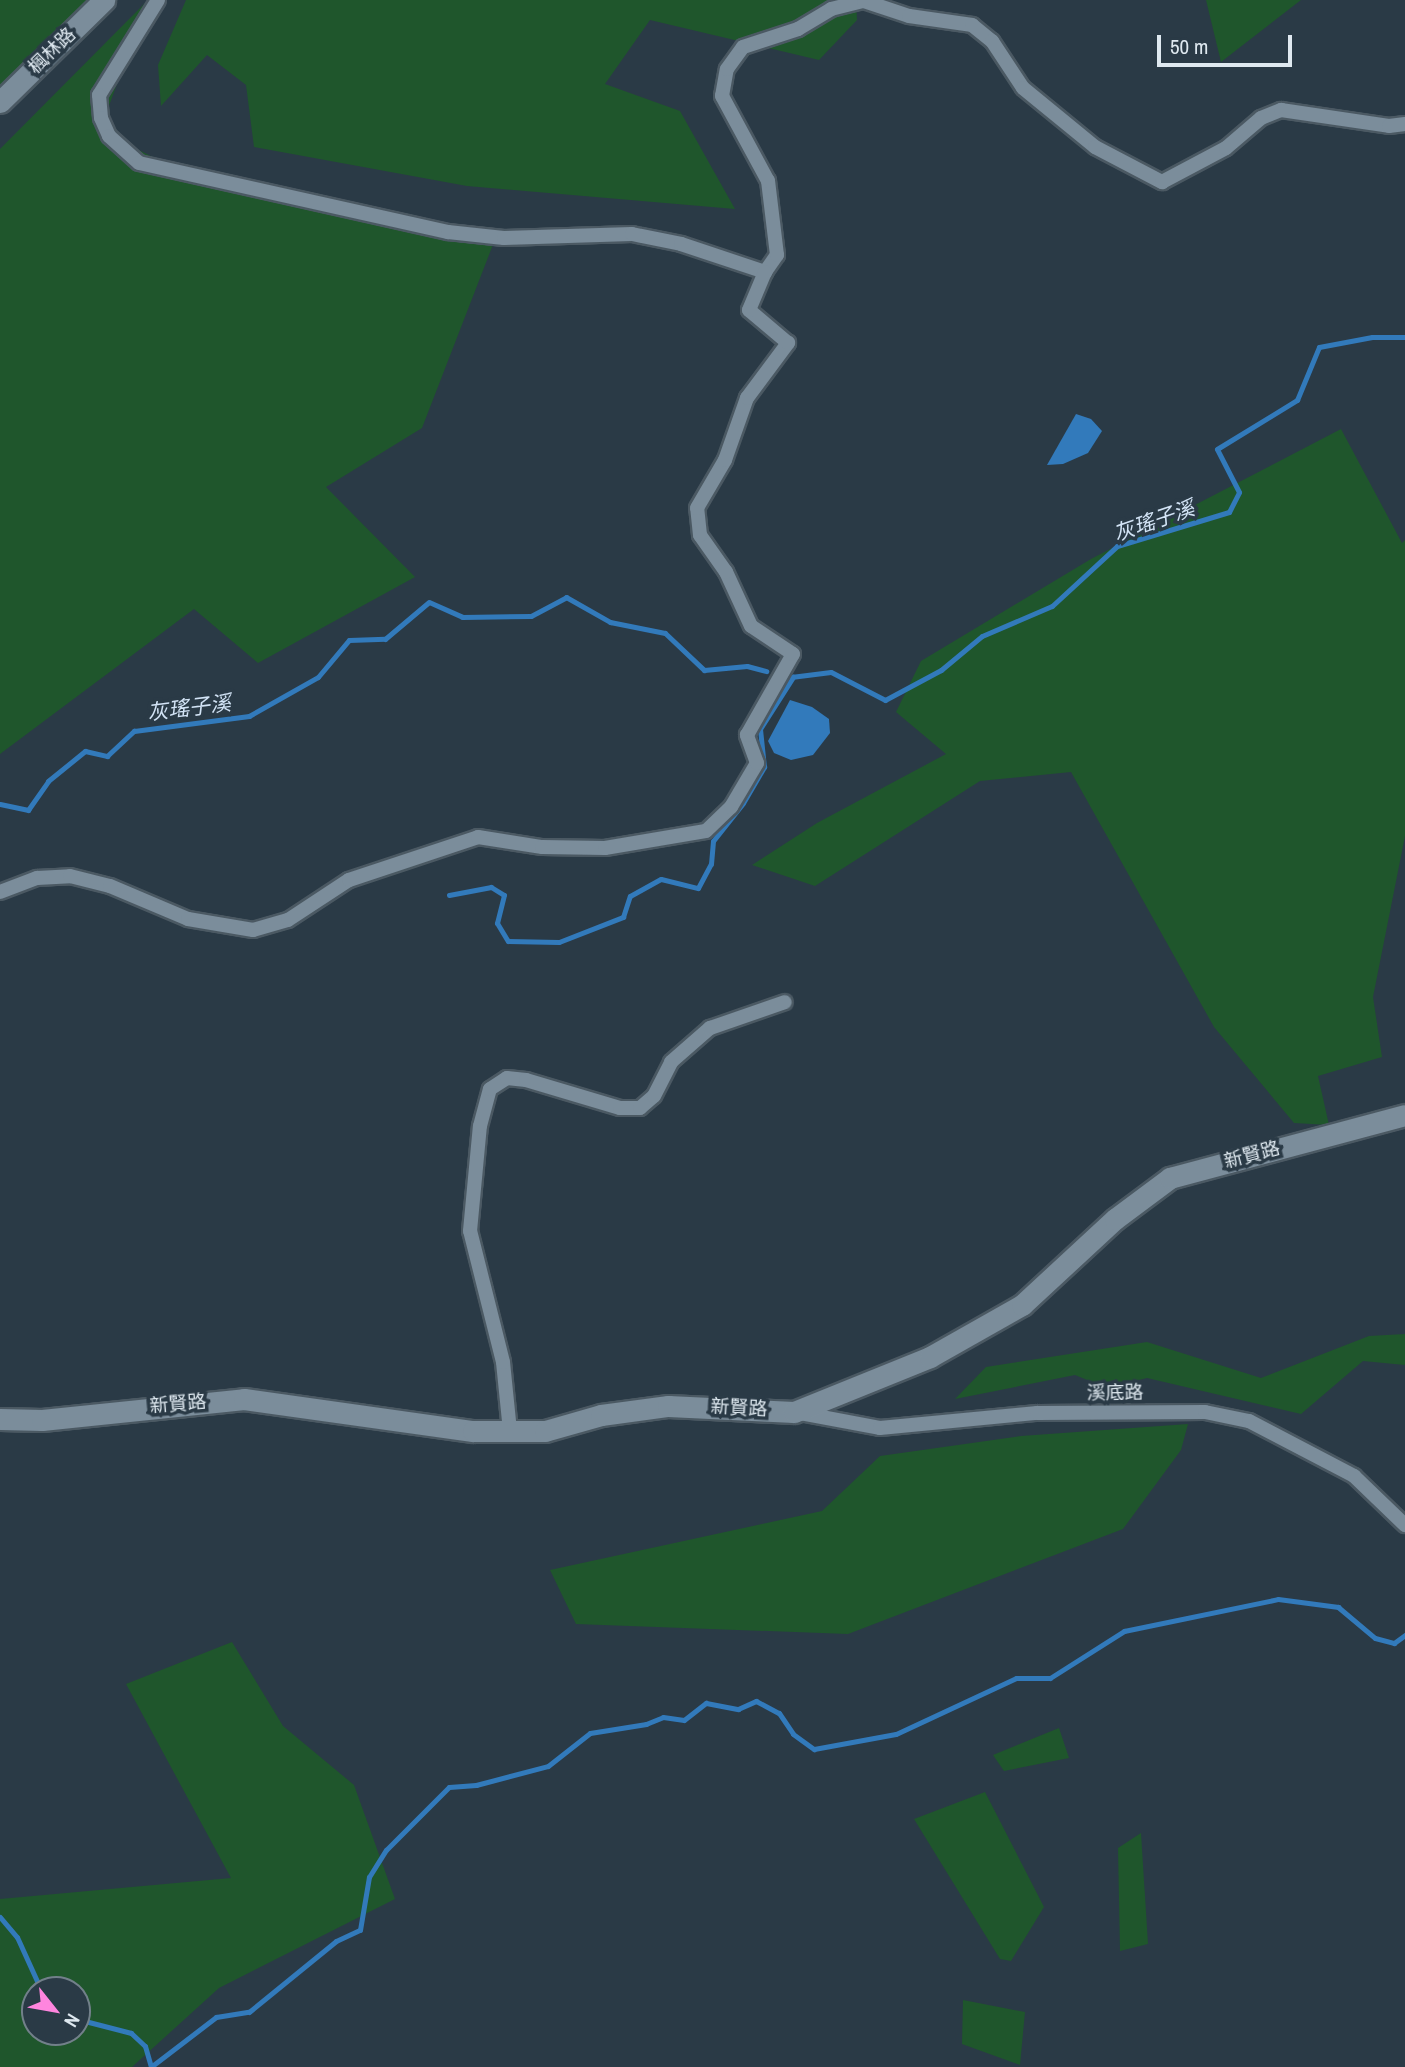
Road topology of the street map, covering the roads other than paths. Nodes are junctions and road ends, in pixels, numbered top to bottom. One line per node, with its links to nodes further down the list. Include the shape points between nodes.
1 (104, 0): 3 (street, 楓林路)
2 (158, 0): 5 (street, via 100,95 101,118 109,136 139,163 449,232 504,238 632,234 681,244)
3 (0, 102)
4 (1405, 124): 5 (street, via 1389,126 1280,110 1261,118 1226,148 1162,182 1095,147 1023,88 992,40 972,25 909,16 864,1 831,9 798,29 743,47 727,69 722,96 768,181 777,255)
5 (765, 272): 6 (street, via 748,310 788,343 747,398 725,460 697,508 700,535 726,572 751,626 793,654 747,735 757,763 731,807 706,831 605,848 542,847 478,837 348,880 288,920 253,930 188,919 110,886 71,876 37,878)
6 (0, 892)
7 (785, 1002): 11 (street, via 710,1028 671,1062 654,1096 640,1108 620,1108 526,1080 507,1078 490,1089 480,1126 470,1231 503,1362)
8 (1405, 1115): 9 (street, 新賢路, via 1170,1178 1115,1219 1022,1305 930,1357)
9 (794, 1412): 11 (street, 新賢路, via 668,1406 601,1415 545,1431); 12 (street, 溪底路, via 880,1428 1037,1413 1205,1412 1249,1421 1354,1476)
10 (0, 1419): 11 (street, 新賢路, via 42,1420 244,1399 473,1431)
11 (510, 1431)
12 (1405, 1525)

